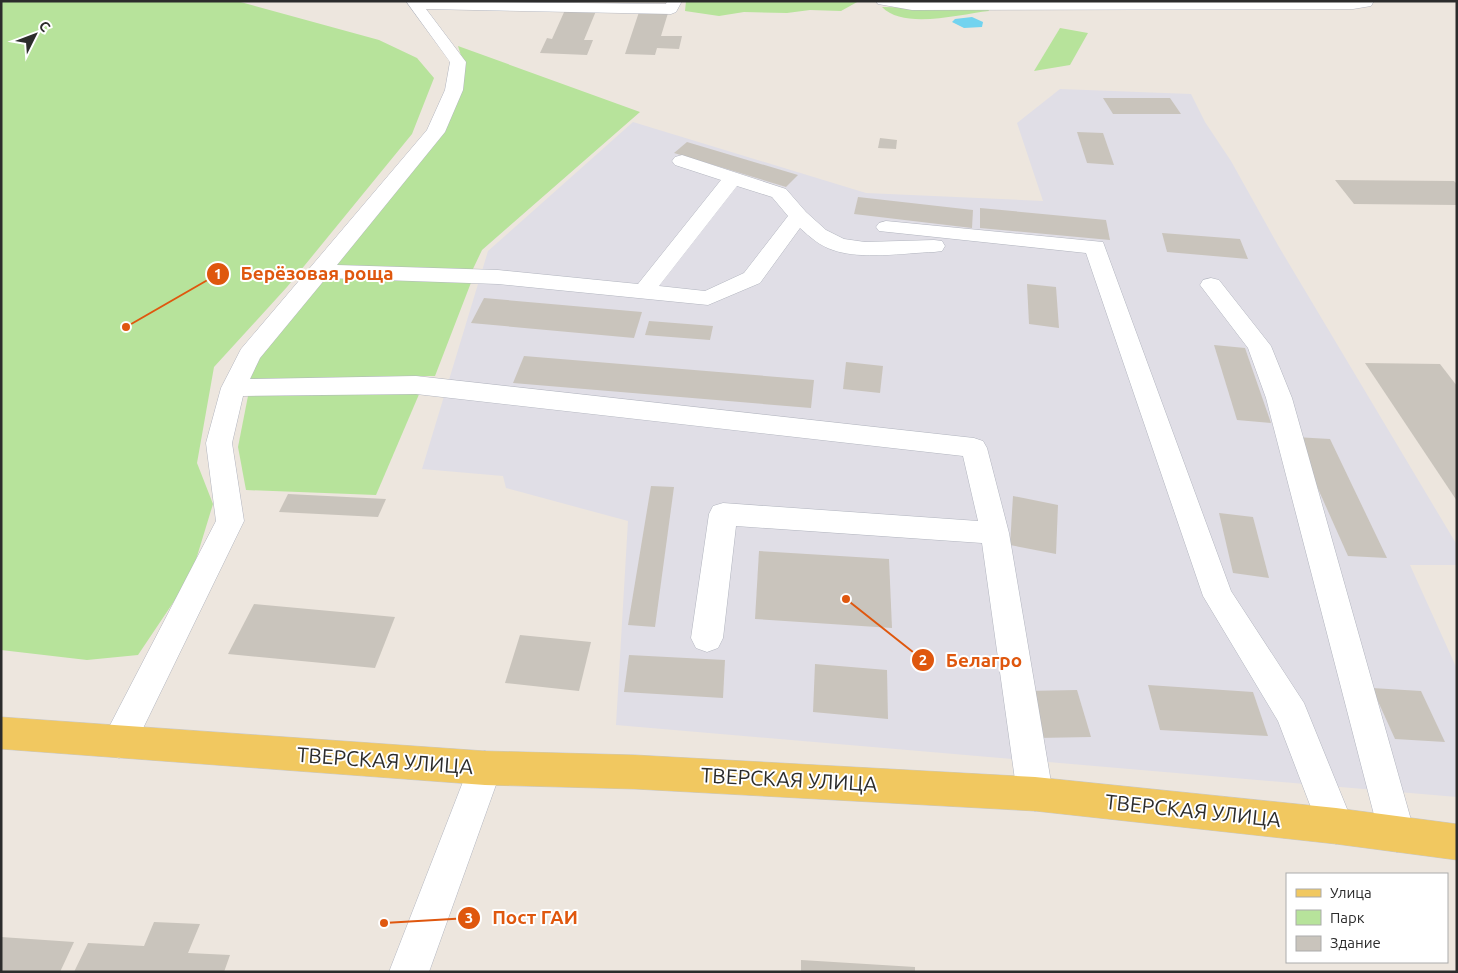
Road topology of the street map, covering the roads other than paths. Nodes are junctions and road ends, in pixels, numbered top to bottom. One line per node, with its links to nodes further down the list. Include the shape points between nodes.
1 (675, 1): 2 (street, via 672,9)
2 (414, 2): 10 (street, via 458,62 454,90 436,132)
3 (886, 2): 4 (street, via 912,6 961,6)
4 (1366, 2)
5 (682, 161): 6 (street)
6 (733, 178): 7 (street, via 779,193); 12 (street)
7 (799, 216): 9 (street, via 819,234 839,245 865,248 922,248); 12 (street, via 752,278 708,298)
8 (886, 227): 9 (street)
9 (1016, 240): 20 (street, via 1095,247 1218,596 1292,714)
10 (319, 271): 12 (street, via 498,277); 13 (street, via 250,355)
11 (1211, 284): 21 (street, via 1259,346 1279,398)
12 (644, 292)
13 (233, 388): 14 (street, via 416,385 974,448); 17 (street, via 219,443 230,521)
14 (995, 533): 15 (street, via 723,514); 19 (street)
15 (708, 638)
16 (1, 733): 17 (main road, ТВЕРСКАЯ УЛИЦА)
17 (119, 742): 18 (main road, ТВЕРСКАЯ УЛИЦА)
18 (485, 768): 19 (main road, ТВЕРСКАЯ УЛИЦА, via 635,772); 23 (street)
19 (1035, 794): 20 (main road, ТВЕРСКАЯ УЛИЦА)
20 (1336, 826): 21 (main road, ТВЕРСКАЯ УЛИЦА)
21 (1398, 834): 22 (main road, ТВЕРСКАЯ УЛИЦА)
22 (1457, 842)
23 (409, 972)

